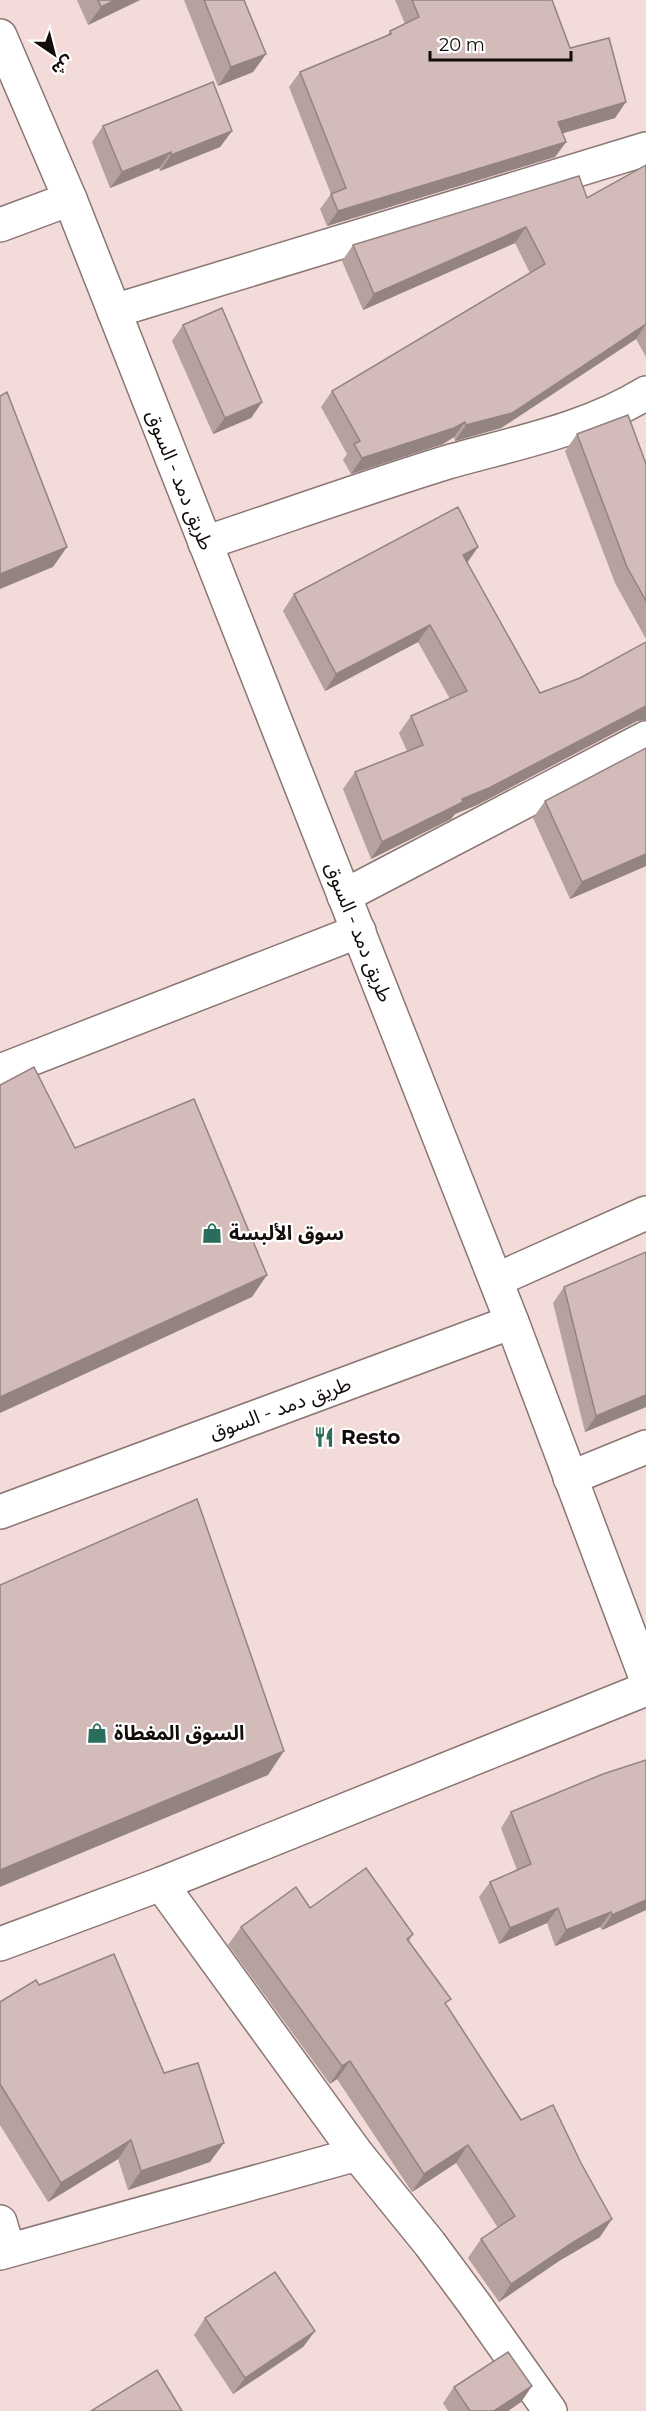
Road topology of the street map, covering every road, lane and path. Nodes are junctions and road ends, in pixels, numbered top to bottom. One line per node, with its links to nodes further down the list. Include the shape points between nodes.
1 (0, 36): 3 (street, طريق دمد - السوق)
2 (646, 149): 5 (street)
3 (70, 199): 4 (street); 5 (street, طريق دمد - السوق)
4 (0, 225)
5 (114, 311): 7 (street, طريق دمد - السوق)
6 (646, 393): 7 (street, via 556,432 447,463)
7 (205, 543): 9 (street, طريق دمد - السوق)
8 (646, 738): 9 (street)
9 (344, 896): 10 (street, طريق دمد - السوق)
10 (358, 932): 11 (street); 13 (street, طريق دمد - السوق)
11 (0, 1071)
12 (646, 1213): 13 (street)
13 (496, 1280): 14 (street, طريق دمد - السوق)
14 (512, 1322): 16 (street); 17 (street, طريق دمد - السوق)
15 (646, 1447): 16 (street)
16 (570, 1478): 18 (street)
17 (0, 1512)
18 (646, 1677)
19 (646, 1689): 20 (street)
20 (161, 1884): 21 (street); 22 (street)
21 (0, 1944)
22 (357, 2154): 23 (street); 24 (street, via 430,2244)
23 (3, 2241)
24 (550, 2411)

